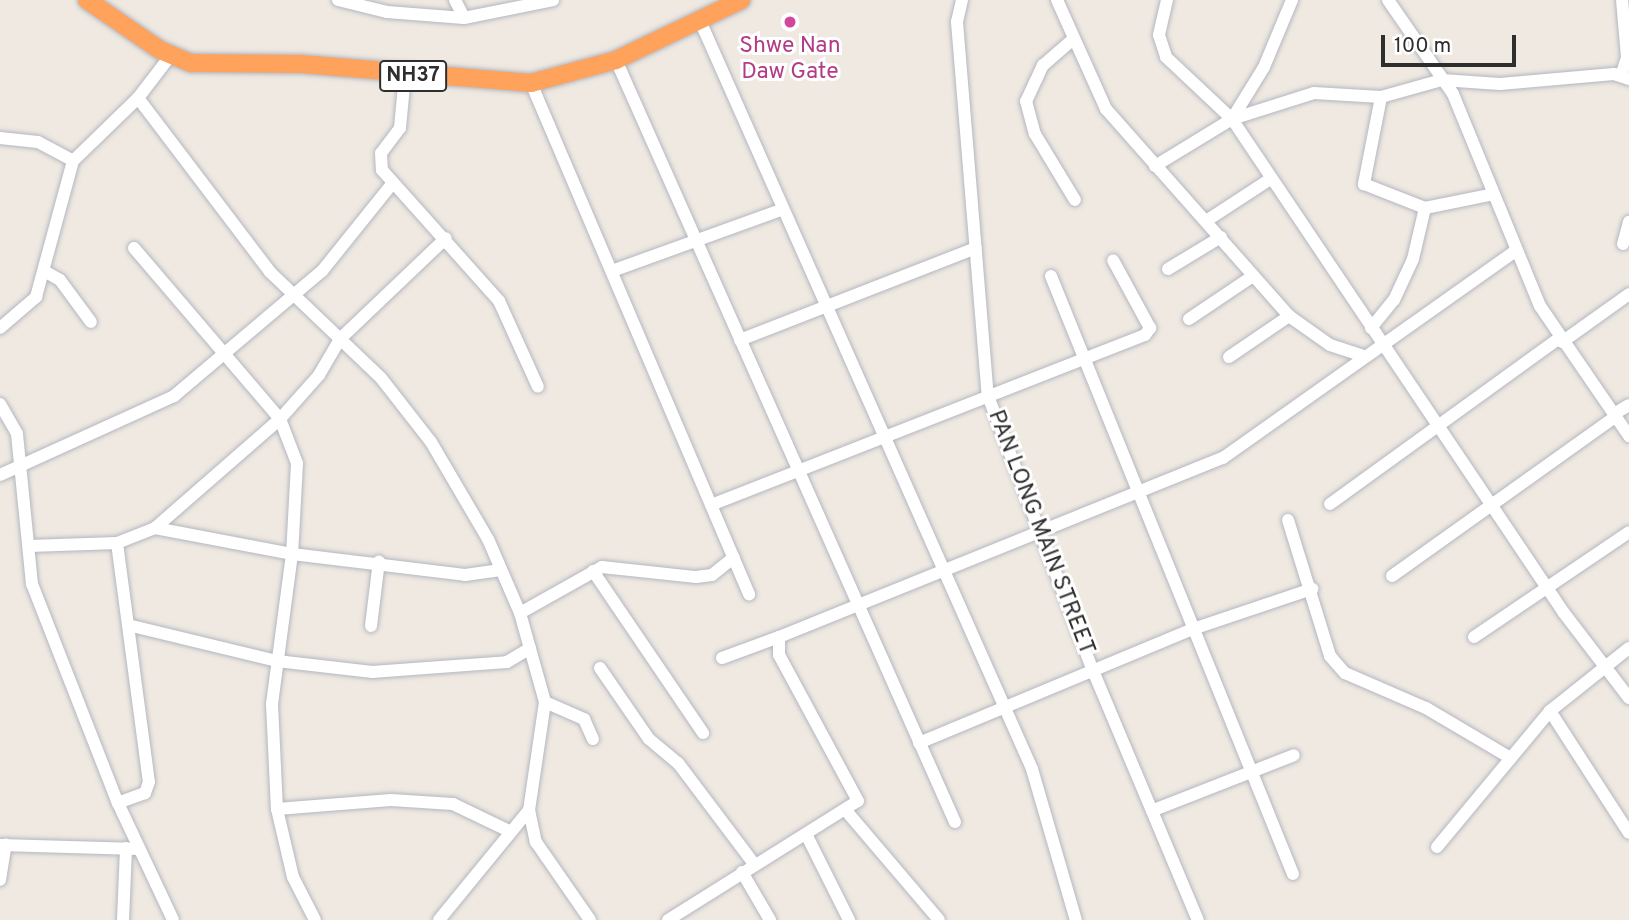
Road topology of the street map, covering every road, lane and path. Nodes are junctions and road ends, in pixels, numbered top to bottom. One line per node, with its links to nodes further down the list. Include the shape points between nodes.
1 (87, 0): 15 (highway, NH37)
2 (338, 0): 12 (street, via 387,12)
3 (455, 0): 12 (street)
4 (553, 0): 12 (street)
5 (741, 0): 13 (highway, NH37)
6 (962, 0): 40 (street, PAN LONG MAIN STREET, via 957,22)
7 (1057, 0): 14 (street)
8 (1167, 0): 23 (street, via 1159,35 1166,57)
9 (1292, 0): 23 (street, via 1264,67)
10 (1388, 0): 19 (street)
11 (1622, 0): 18 (street)
12 (464, 18)
13 (701, 23): 16 (highway, NH37); 32 (street)
14 (1072, 41): 26 (street, via 1106,109); 30 (street, via 1043,65 1026,101 1035,134)
15 (171, 55): 17 (highway, NH37, via 191,63 301,64); 22 (street)
16 (616, 60): 20 (highway, NH37); 37 (street)
17 (405, 75): 20 (highway, NH37); 28 (street, via 400,128 381,153 382,170)
18 (1625, 77): 19 (street, via 1500,84)
19 (1443, 80): 21 (street); 29 (street)
20 (530, 83): 45 (street)
21 (1381, 97): 23 (street, via 1314,93); 31 (street, via 1361,181)
22 (138, 98): 25 (street); 48 (street)
23 (1232, 119): 26 (street); 27 (street)
24 (0, 138): 25 (street, via 38,142)
25 (73, 161): 44 (street)
26 (1155, 166): 33 (street)
27 (1269, 180): 33 (street); 55 (street)
28 (392, 184): 36 (street); 48 (street, via 322,271)
29 (1494, 194): 31 (street); 41 (street)
30 (1075, 200)
31 (1425, 208): 55 (street, via 1413,259 1394,300)
32 (783, 209): 37 (street); 50 (street)
33 (1206, 221): 35 (street)
34 (1629, 222): 38 (street)
35 (1221, 237): 43 (street); 47 (street)
36 (446, 238): 56 (street); 64 (street, via 499,301)
37 (697, 240): 45 (street); 57 (street)
38 (1623, 244)
39 (134, 248): 61 (street)
40 (976, 248): 50 (street); 65 (street, PAN LONG MAIN STREET)
41 (1514, 252): 58 (street); 59 (street)
42 (1113, 260): 63 (street, via 1150,332)
43 (1168, 269)
44 (44, 271): 53 (street, via 60,280); 54 (street, via 36,297)
45 (612, 271): 79 (street)
46 (1051, 276): 63 (street)
47 (1253, 276): 51 (street); 52 (street)
48 (293, 294): 56 (street); 61 (street)
49 (1629, 294): 58 (street)
50 (824, 304): 57 (street); 72 (street)
51 (1289, 316): 60 (street, via 1330,345); 62 (street)
52 (1189, 318)
53 (92, 322)
54 (2, 323)
55 (1371, 328): 59 (street)
56 (340, 338): 69 (street, via 319,375); 89 (street, via 381,378 430,442)
57 (740, 340): 74 (street)
58 (1560, 340): 68 (street); 70 (street)
59 (1382, 341): 60 (street); 70 (street)
60 (1361, 355): 76 (street, via 1223,458)
61 (224, 357): 69 (street); 73 (street, via 174,396)
62 (1229, 357)
63 (1082, 361): 65 (street); 76 (street)
64 (538, 387)
65 (988, 396): 72 (street); 83 (street, PAN LONG MAIN STREET)
66 (0, 404): 73 (street, via 17,434)
67 (1629, 405): 68 (street)
68 (1615, 416): 71 (street); 77 (street)
69 (280, 419): 81 (street); 86 (street, via 297,463)
70 (1437, 423): 77 (street); 78 (street)
71 (1629, 436)
72 (883, 439): 74 (street); 91 (street)
73 (18, 471): 75 (street); 85 (street)
74 (797, 473): 79 (street); 96 (street)
75 (0, 475)
76 (1137, 498): 83 (street); 100 (street)
77 (1490, 502): 92 (street); 93 (street)
78 (1330, 504)
79 (711, 505): 87 (street)
80 (1288, 520): 94 (street)
81 (155, 528): 84 (street); 86 (street)
82 (1629, 532): 93 (street)
83 (1039, 536): 91 (street); 109 (street, PAN LONG MAIN STREET)
84 (117, 543): 85 (street); 98 (street)
85 (29, 546): 120 (street, via 32,584)
86 (292, 554): 88 (street); 106 (street)
87 (733, 557): 90 (street, via 712,575 695,577 613,566); 95 (street)
88 (379, 562): 89 (street, via 465,575); 99 (street)
89 (501, 570): 97 (street)
90 (593, 571): 97 (street); 114 (street)
91 (943, 573): 96 (street); 112 (street)
92 (1392, 576)
93 (1547, 588): 102 (street); 107 (street)
94 (1312, 589): 100 (street); 118 (street, via 1330,656 1345,673 1426,708)
95 (749, 594)
96 (853, 605): 101 (street); 116 (street)
97 (520, 613): 103 (street)
98 (132, 626): 106 (street); 120 (street, via 149,782 145,793)
99 (371, 626)
100 (1193, 629): 109 (street); 119 (street)
101 (779, 637): 105 (street); 124 (street, via 779,655 856,795)
102 (1474, 637)
103 (530, 648): 106 (street, via 507,662 410,671); 111 (street)
104 (1629, 648): 107 (street)
105 (722, 658)
106 (277, 661): 121 (street, via 271,704)
107 (1605, 663): 110 (street); 113 (street)
108 (600, 668): 132 (street, via 649,739 678,763)
109 (1094, 673): 112 (street); 123 (street, PAN LONG MAIN STREET)
110 (1629, 698)
111 (545, 702): 115 (street, via 584,719); 122 (street)
112 (1004, 708): 116 (street); 145 (street, via 1032,769)
113 (1550, 711): 118 (street); 127 (street)
114 (703, 733)
115 (593, 739)
116 (919, 743): 125 (street)
117 (1294, 755): 119 (street)
118 (1509, 757): 130 (street)
119 (1251, 771): 123 (street); 134 (street)
120 (118, 803): 131 (street)
121 (277, 809): 126 (street, via 391,800 453,804); 139 (street, via 293,877)
122 (528, 810): 126 (street); 140 (street, via 536,842)
123 (1154, 810): 146 (street, PAN LONG MAIN STREET)
124 (848, 813): 128 (street); 144 (street)
125 (955, 822)
126 (509, 831): 136 (street)
127 (1629, 833)
128 (807, 836): 132 (street); 143 (street)
129 (3, 845): 131 (street); 135 (street)
130 (1437, 848)
131 (132, 849): 137 (street); 138 (street)
132 (754, 864): 133 (street)
133 (742, 872): 141 (street); 142 (street)
134 (1293, 874)
135 (0, 880)
136 (447, 917)
137 (123, 920)
138 (173, 920)
139 (314, 920)
140 (590, 920)
141 (668, 920)
142 (770, 920)
143 (849, 920)
144 (939, 920)
145 (1076, 920)
146 (1198, 920)

